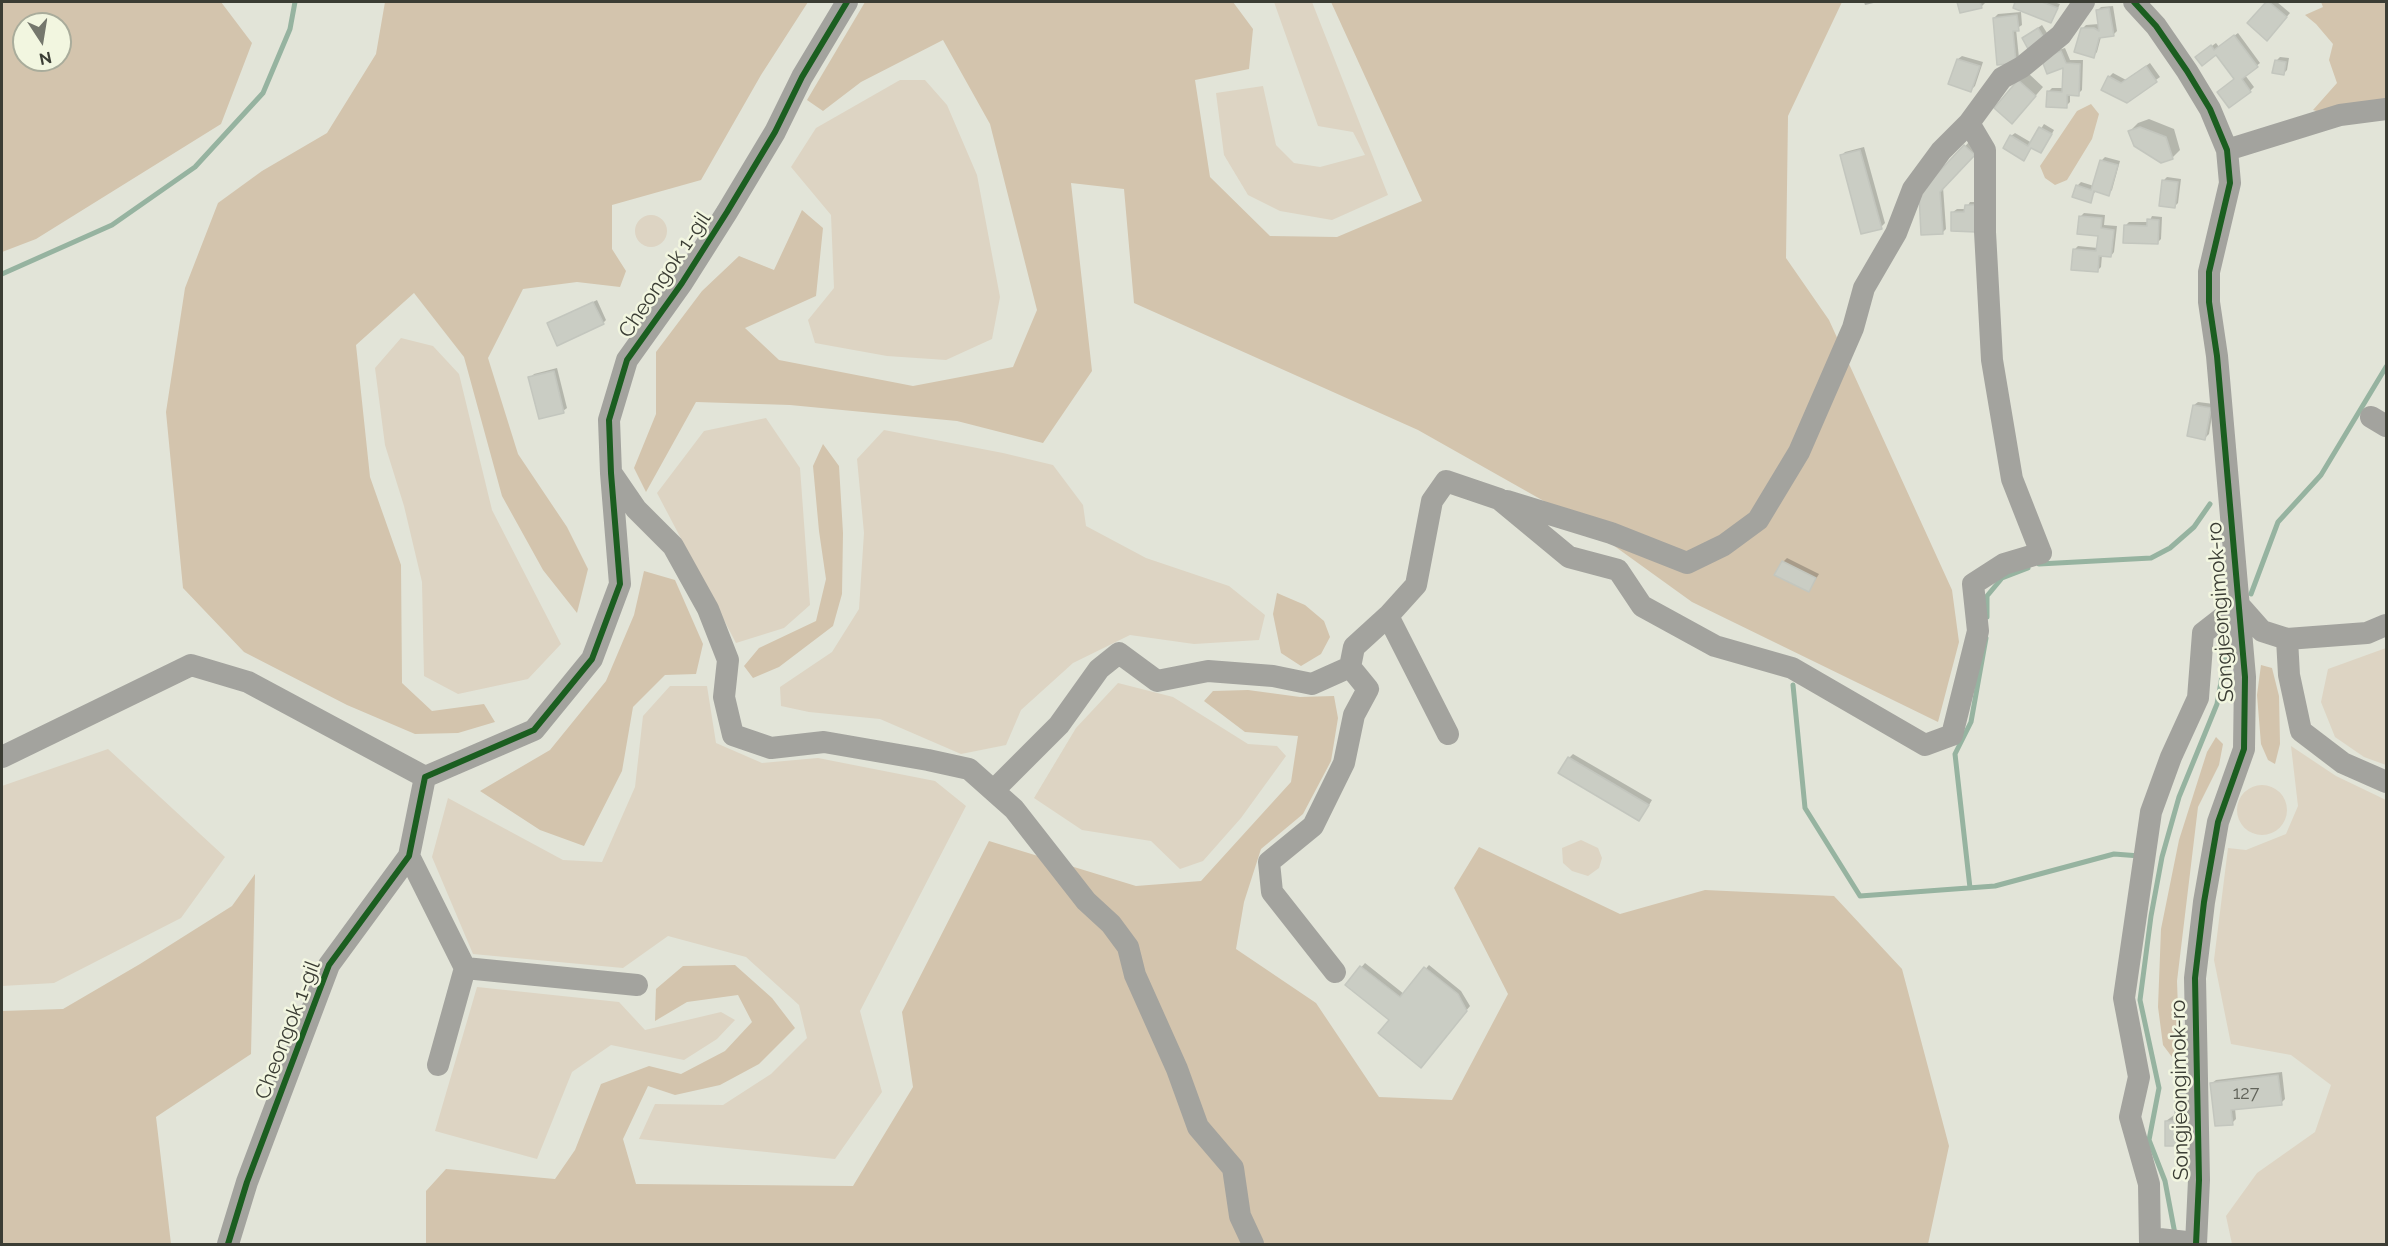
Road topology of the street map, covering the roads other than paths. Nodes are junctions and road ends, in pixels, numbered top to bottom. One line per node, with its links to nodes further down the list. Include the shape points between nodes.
1 (847, 2): 7 (street, Cheongok 1-gil, via 728,212 627,360 609,420)
2 (2084, 2): 5 (street, via 2061,35 2002,78)
3 (2134, 2): 6 (street, Songjeongimok-ro, via 2187,71 2210,109)
4 (2386, 110): 6 (street, via 2340,115)
5 (1969, 123): 8 (street, via 1941,151 1913,189 1896,233 1864,288 1853,328 1799,452 1758,520 1724,545 1687,563 1611,533); 8 (street, via 1985,150 1992,360 2012,479 2041,553 2004,564 1973,584 1978,631 1952,735 1925,745 1792,668 1715,646 1642,606 1618,570 1569,557)
6 (2227, 150): 9 (street, Songjeongimok-ro, via 2230,183 2209,272 2209,302)
7 (611, 473): 16 (street, Cheongok 1-gil, via 620,584 592,659 534,730); 18 (street, via 636,509 673,546 708,609 728,660 724,697 733,735 771,748 824,742 928,760 969,769)
8 (1498, 499): 10 (street, via 1446,481 1432,501 1416,585)
9 (2239, 605): 12 (street, via 2262,631); 24 (street, via 2203,633 2199,698 2151,812 2124,998 2139,1077 2130,1117 2150,1184); 25 (street, Songjeongimok-ro, via 2245,677 2244,749 2218,822 2195,978 2199,1180)
10 (1388, 616): 13 (street, via 1354,647); 14 (street)
11 (2386, 625): 12 (street, via 2367,633)
12 (2287, 639): 17 (street, via 2289,675 2301,731 2343,764)
13 (1350, 667): 18 (street, via 1312,684 1273,676 1208,671 1157,681 1119,653 1099,669 1059,725); 21 (street, via 1368,689 1354,715 1344,763 1313,826 1269,862 1272,892)
14 (1448, 734)
15 (2, 757): 16 (street, via 191,665 248,682)
16 (425, 777): 19 (street, Cheongok 1-gil)
17 (2386, 782)
18 (994, 790): 27 (street, via 1128,947 1135,975 1198,1127 1233,1168 1240,1216)
19 (409, 856): 20 (street); 26 (street, Cheongok 1-gil, via 329,965 247,1182)
20 (465, 968): 22 (street); 23 (street)
21 (1335, 972)
22 (637, 985)
23 (438, 1065)
24 (2150, 1241): 25 (street)
25 (2196, 1244)
26 (228, 1245)
27 (1253, 1245)

